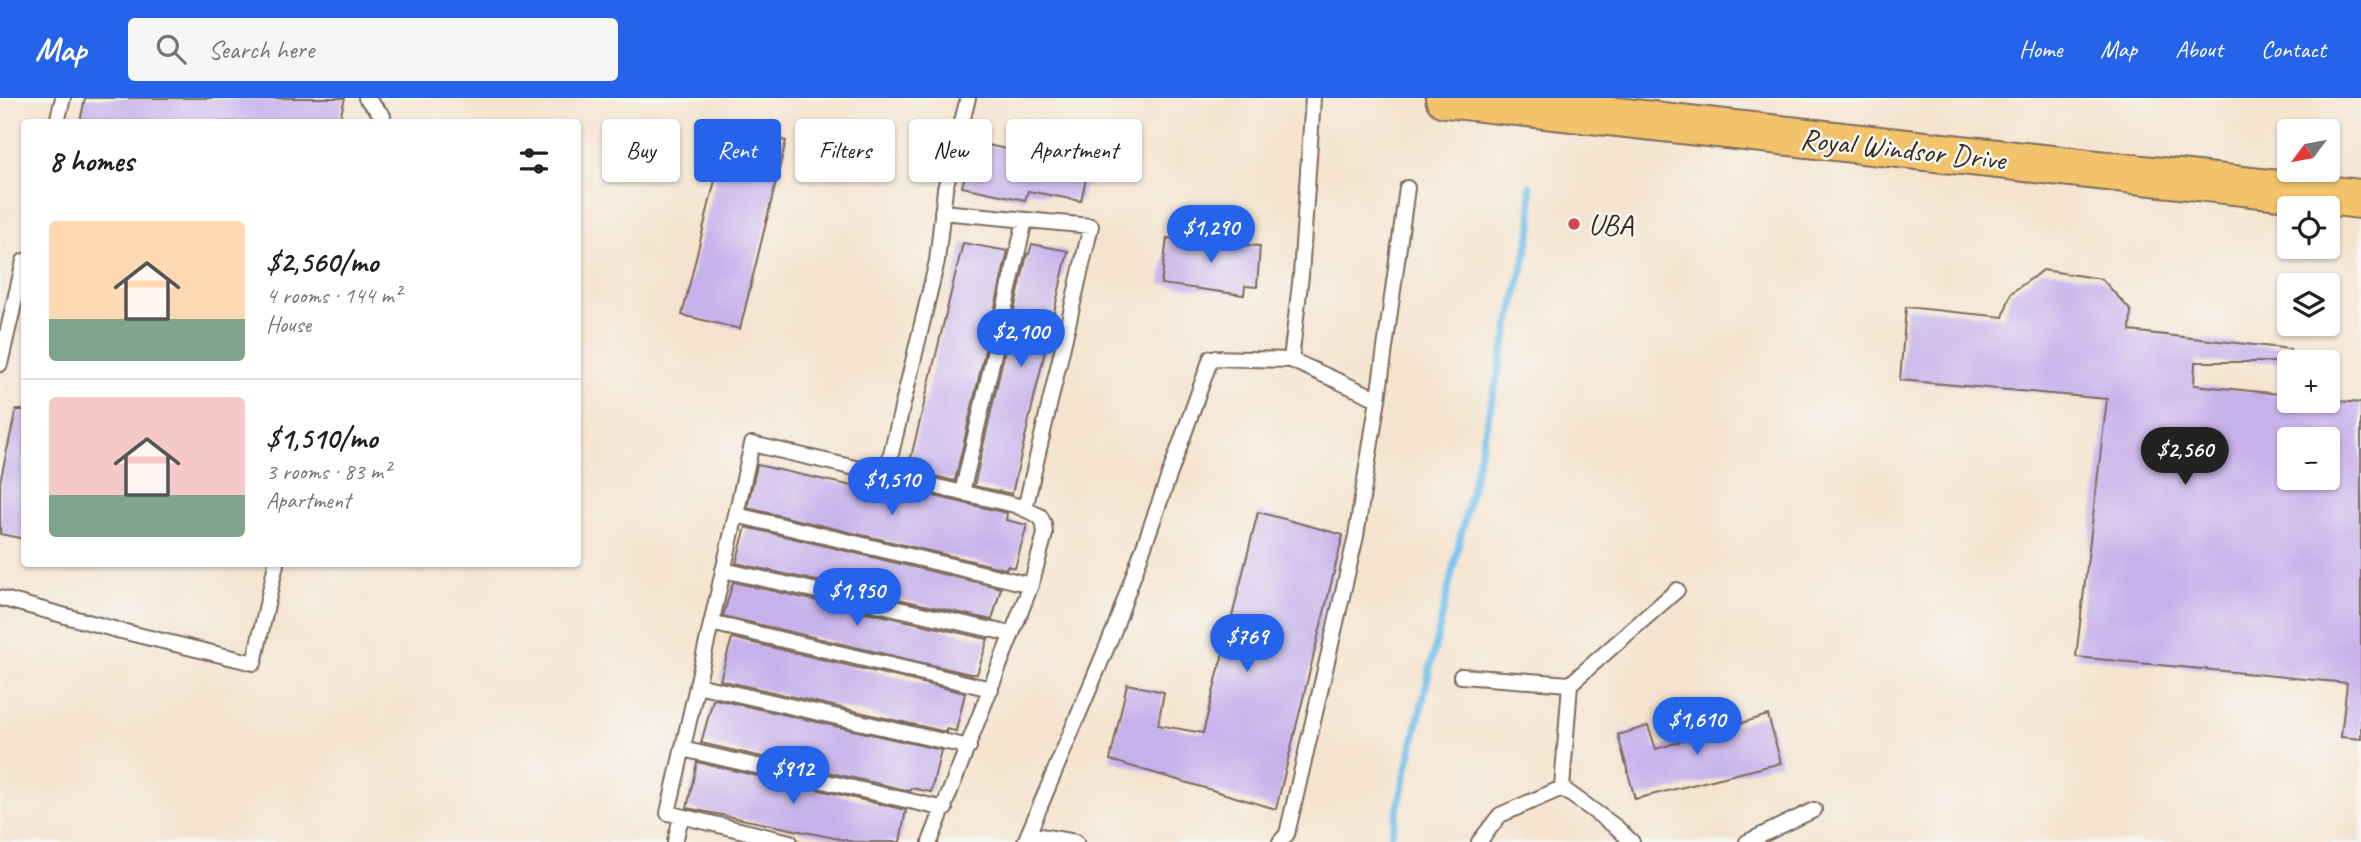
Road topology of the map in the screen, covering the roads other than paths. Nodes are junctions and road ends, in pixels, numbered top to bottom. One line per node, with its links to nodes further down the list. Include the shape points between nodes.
1 (63, 98): 8 (lane)
2 (366, 98): 9 (lane)
3 (968, 98): 12 (lane)
4 (1313, 98): 15 (lane)
5 (1445, 98): 6 (main road, Royal Windsor Drive)
6 (1485, 100): 7 (main road, Royal Windsor Drive)
7 (1587, 106): 11 (main road, Royal Windsor Drive)
8 (58, 119)
9 (382, 119)
10 (1407, 188): 17 (lane)
11 (2361, 199)
12 (942, 212): 13 (lane); 18 (lane, via 937,261)
13 (1025, 220): 19 (lane); 20 (lane, via 1091,226)
14 (21, 274): 16 (lane)
15 (1292, 360): 17 (lane); 39 (lane, via 1211,358 1114,630)
16 (0, 364)
17 (1378, 399): 44 (lane, via 1356,536 1287,834)
18 (886, 475): 19 (lane); 21 (lane, via 752,444)
19 (961, 493): 20 (lane)
20 (1025, 509): 24 (lane, via 1040,516 1044,524)
21 (736, 515): 23 (lane); 24 (lane)
22 (275, 567): 26 (lane, via 254,663)
23 (723, 570): 27 (lane); 28 (lane)
24 (1031, 585): 28 (lane)
25 (1677, 590): 30 (lane)
26 (0, 598)
27 (711, 623): 31 (lane); 32 (lane)
28 (1011, 634): 32 (lane)
29 (1461, 676): 30 (lane)
30 (1570, 684): 35 (lane)
31 (697, 685): 33 (lane); 34 (lane)
32 (990, 689): 33 (lane)
33 (969, 747): 36 (lane)
34 (682, 749): 36 (lane); 38 (lane, via 668,813)
35 (1562, 788): 45 (lane, via 1500,815); 46 (lane)
36 (945, 809): 42 (lane)
37 (1814, 810): 47 (lane)
38 (681, 817): 40 (lane); 41 (lane)
39 (1026, 838): 43 (lane)
40 (674, 842)
41 (790, 842)
42 (930, 842)
43 (1076, 842)
44 (1280, 842)
45 (1479, 842)
46 (1632, 842)
47 (1747, 842)

